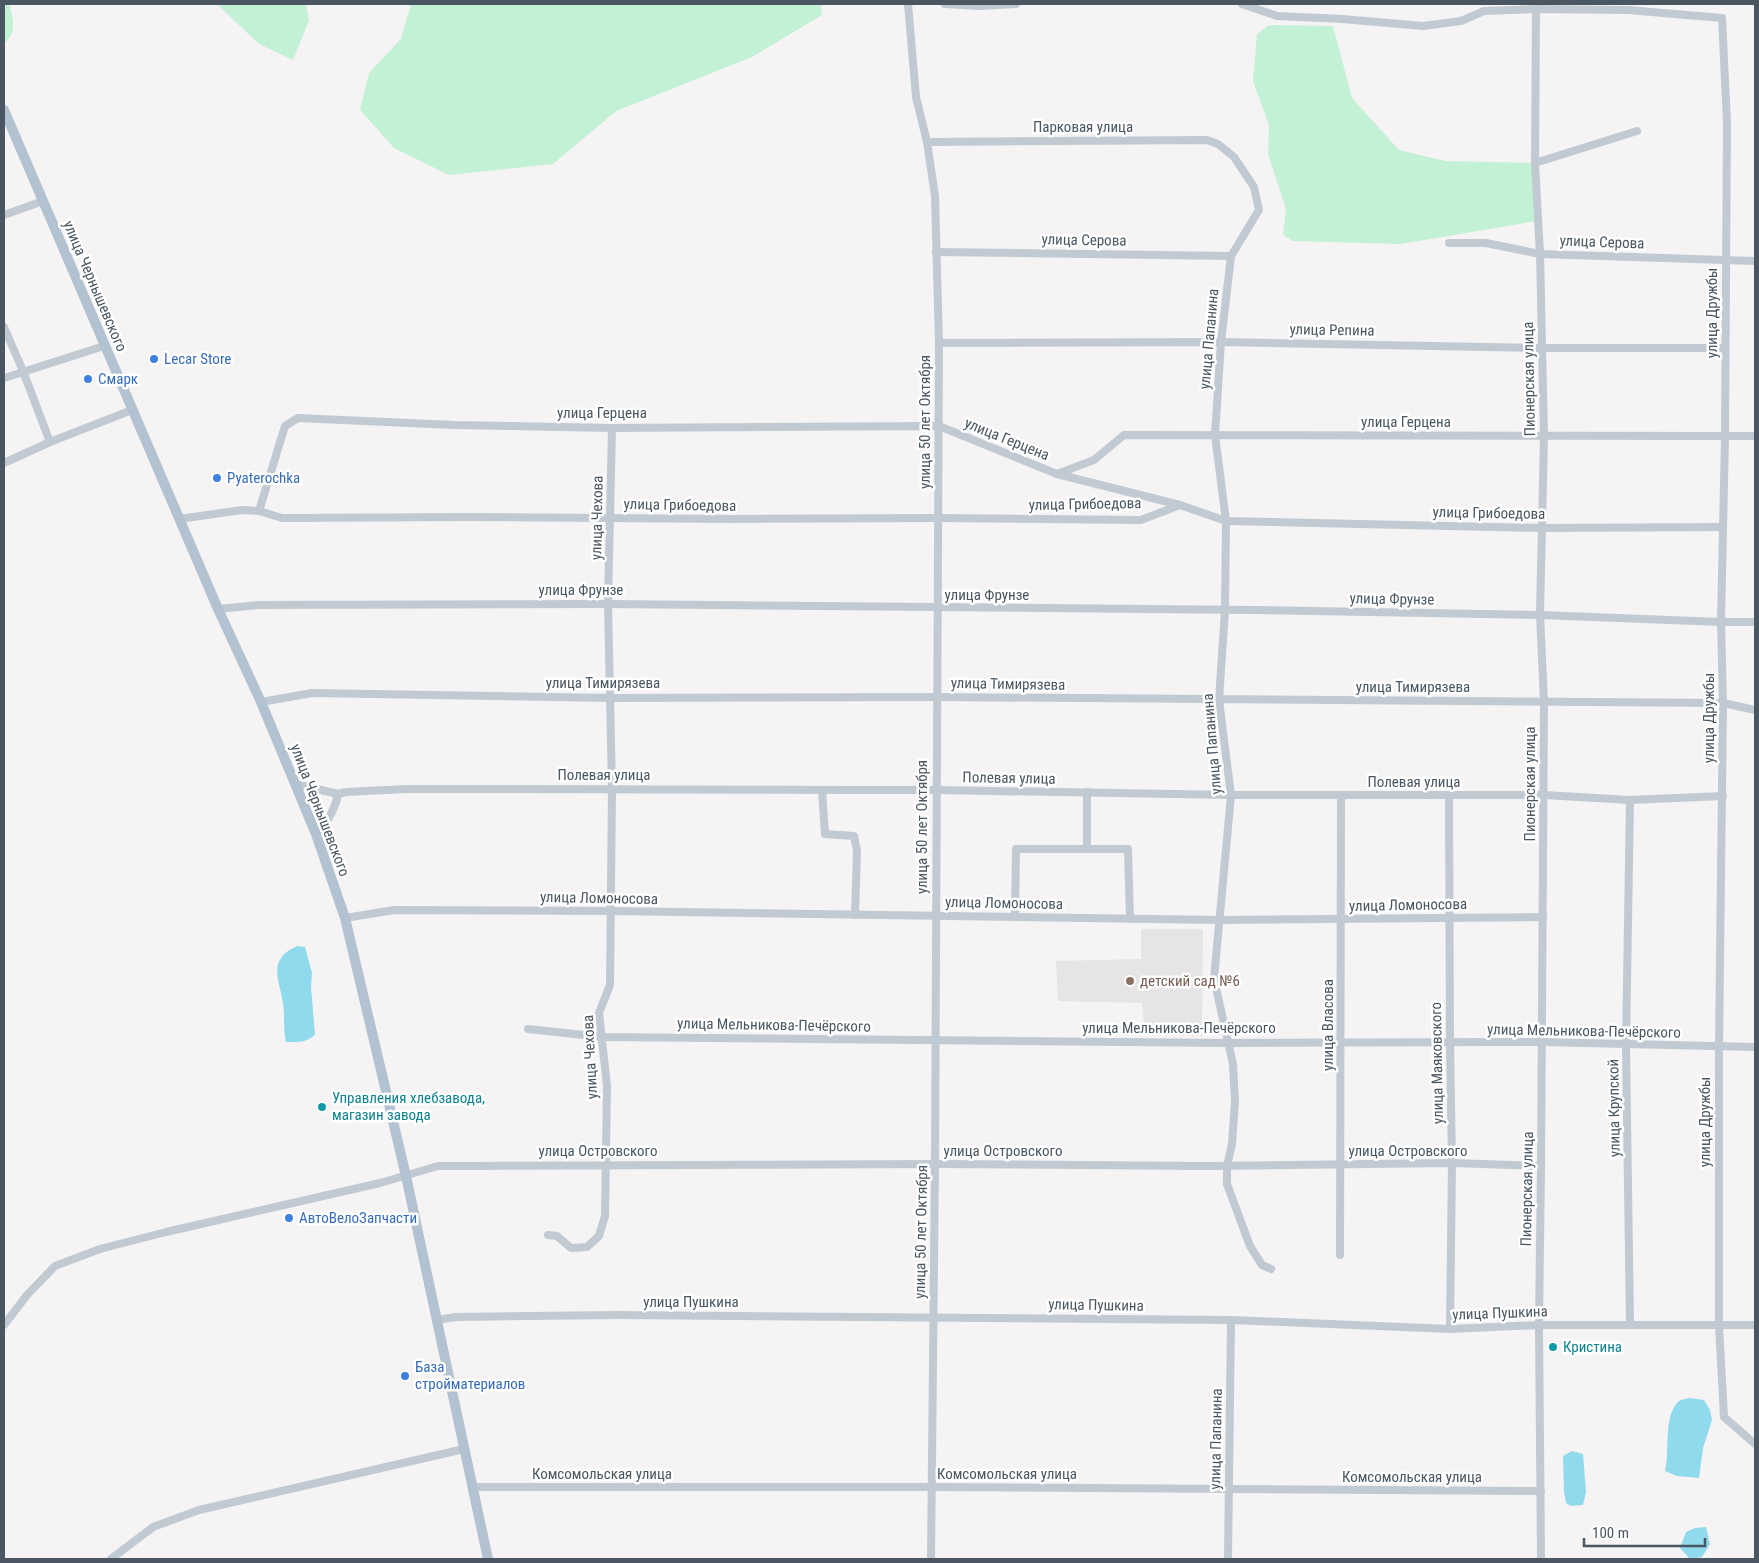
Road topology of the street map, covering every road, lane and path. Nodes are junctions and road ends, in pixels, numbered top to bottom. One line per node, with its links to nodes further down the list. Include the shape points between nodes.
1 (908, 4): 8 (street, улица 50 лет Октября, via 916,97)
2 (945, 4): 3 (street)
3 (1016, 4)
4 (1242, 4): 5 (street, via 1277,16 1423,26 1461,22 1484,11)
5 (1536, 9): 10 (street, Пионерская улица); 17 (street, улица Дружбы, via 1628,10 1722,18)
6 (4, 110): 11 (main road, улица Чернышевского)
7 (1638, 131): 10 (street)
8 (927, 142): 9 (street, Парковая улица, via 1207,140); 14 (street, улица 50 лет Октября, via 935,196)
9 (1234, 157): 16 (street, улица Папанина, via 1254,187 1260,210)
10 (1535, 163): 15 (street, Пионерская улица)
11 (43, 201): 12 (street); 22 (main road, улица Чернышевского)
12 (4, 215)
13 (1450, 243): 15 (street, улица Серова, via 1486,243)
14 (936, 252): 16 (street, улица Серова); 20 (street, улица 50 лет Октября)
15 (1540, 254): 17 (street, улица Серова); 23 (street, Пионерская улица)
16 (1231, 256): 21 (street, улица Папанина)
17 (1726, 261): 18 (street, улица Серова); 24 (street, улица Дружбы)
18 (1755, 261)
19 (4, 327): 25 (street)
20 (939, 342): 21 (street, улица Репина); 28 (street, улица 50 лет Октября)
21 (1221, 342): 23 (street, улица Репина); 30 (street, улица Папанина)
22 (104, 346): 25 (street); 27 (main road, улица Чернышевского)
23 (1541, 348): 24 (street, улица Репина); 31 (street, Пионерская улица)
24 (1725, 348): 32 (street, улица Дружбы)
25 (23, 371): 26 (street); 34 (street)
26 (4, 378)
27 (132, 410): 34 (street); 41 (main road, улица Чернышевского)
28 (939, 426): 29 (street, улица Герцена); 36 (street, улица Герцена); 40 (street, улица 50 лет Октября)
29 (612, 428): 38 (street, улица Герцена, via 298,418 285,426); 39 (street, улица Чехова)
30 (1215, 436): 31 (street, улица Герцена); 36 (street, улица Герцена, via 1124,435 1094,460); 42 (street, улица Папанина)
31 (1544, 436): 32 (street, улица Герцена); 44 (street, Пионерская улица)
32 (1725, 436): 33 (street, улица Герцена); 43 (street, улица Дружбы)
33 (1755, 436)
34 (50, 442): 35 (street)
35 (4, 463)
36 (1057, 474): 37 (street, улица Грибоедова)
37 (1180, 505): 40 (street, улица Грибоедова, via 1141,520); 42 (street, улица Грибоедова)
38 (259, 511): 39 (street, улица Грибоедова, via 282,518); 41 (street, улица Грибоедова, via 242,510)
39 (611, 518): 40 (street, улица Грибоедова); 45 (street, улица Чехова)
40 (938, 518): 47 (street, улица 50 лет Октября)
41 (179, 519): 46 (main road, улица Чернышевского)
42 (1226, 521): 44 (street, улица Грибоедова); 48 (street, улица Папанина)
43 (1723, 527): 44 (street, улица Грибоедова); 50 (street, улица Дружбы)
44 (1542, 528): 49 (street, Пионерская улица)
45 (608, 604): 46 (street, улица Фрунзе); 47 (street, улица Фрунзе); 53 (street, улица Чехова)
46 (218, 608): 55 (main road, улица Чернышевского)
47 (937, 608): 48 (street, улица Фрунзе); 52 (street, улица 50 лет Октября)
48 (1225, 610): 49 (street, улица Фрунзе); 54 (street, улица Папанина)
49 (1540, 615): 50 (street, улица Фрунзе); 56 (street, Пионерская улица)
50 (1721, 622): 51 (street, улица Фрунзе); 57 (street, улица Дружбы)
51 (1755, 622)
52 (936, 697): 53 (street, улица Тимирязева); 54 (street, улица Тимирязева); 62 (street, улица 50 лет Октября)
53 (611, 698): 55 (street, улица Тимирязева, via 312,693); 60 (street, улица Чехова)
54 (1219, 700): 56 (street, улица Тимирязева); 65 (street, улица Папанина)
55 (261, 702): 59 (main road, улица Чернышевского)
56 (1544, 702): 57 (street, улица Тимирязева); 67 (street, Пионерская улица)
57 (1723, 703): 58 (street, улица Тимирязева); 69 (street, улица Дружбы)
58 (1755, 710)
59 (296, 784): 64 (street, Полевая улица); 71 (main road, улица Чернышевского)
60 (612, 788): 61 (street, Полевая улица); 64 (street, Полевая улица, via 406,789); 73 (street, улица Чехова)
61 (822, 790): 62 (street, Полевая улица); 74 (street, via 825,834 854,836 857,851)
62 (936, 790): 63 (street, Полевая улица); 75 (street, улица 50 лет Октября)
63 (1087, 792): 65 (street, Полевая улица); 72 (street)
64 (338, 794): 71 (street, via 335,808)
65 (1231, 794): 66 (street, Полевая улица); 82 (street, улица Папанина)
66 (1341, 795): 68 (street, Полевая улица); 81 (street, улица Власова)
67 (1544, 795): 68 (street, Полевая улица); 70 (street, Полевая улица); 77 (street, Пионерская улица)
68 (1449, 796): 79 (street, улица Маяковского)
69 (1723, 796): 70 (street, Полевая улица); 91 (street, улица Дружбы)
70 (1630, 800): 90 (street, улица Крупской)
71 (316, 834): 78 (main road, улица Чернышевского)
72 (1087, 849): 76 (street, via 1016,849); 80 (street, via 1128,849)
73 (610, 911): 74 (street, улица Ломоносова); 78 (street, улица Ломоносова, via 394,910); 84 (street, улица Чехова, via 610,985 599,1013)
74 (855, 915): 75 (street, улица Ломоносова)
75 (936, 916): 76 (street, улица Ломоносова); 85 (street, улица 50 лет Октября)
76 (1015, 917): 80 (street, улица Ломоносова)
77 (1542, 917): 79 (street, улица Ломоносова); 86 (street, Пионерская улица)
78 (345, 918): 99 (main road, улица Чернышевского)
79 (1449, 918): 81 (street, улица Ломоносова); 89 (street, улица Маяковского)
80 (1130, 919): 82 (street, улица Ломоносова)
81 (1342, 919): 82 (street, улица Ломоносова); 88 (street, улица Власова)
82 (1220, 920): 87 (street, улица Папанина, via 1214,979)
83 (528, 1029): 84 (street, улица Мельникова-Печёрского)
84 (602, 1037): 85 (street, улица Мельникова-Печёрского); 94 (street, улица Чехова, via 607,1086)
85 (936, 1040): 87 (street, улица Мельникова-Печёрского); 95 (street, улица 50 лет Октября)
86 (1541, 1042): 89 (street, улица Мельникова-Печёрского); 90 (street, улица Мельникова-Печёрского); 98 (street, Пионерская улица)
87 (1227, 1043): 88 (street, улица Мельникова-Печёрского); 97 (street, улица Папанина, via 1233,1064 1235,1102)
88 (1342, 1043): 89 (street, улица Мельникова-Печёрского); 96 (street, улица Власова)
89 (1450, 1043): 93 (street, улица Маяковского)
90 (1626, 1044): 91 (street, улица Мельникова-Печёрского); 108 (street, улица Крупской)
91 (1719, 1047): 92 (street, улица Мельникова-Печёрского); 110 (street, улица Дружбы)
92 (1755, 1047)
93 (1452, 1163): 96 (street, улица Островского); 98 (street, улица Островского); 111 (street, улица Маяковского)
94 (605, 1164): 95 (street, улица Островского); 99 (street, улица Островского, via 438,1166); 100 (street, улица Чехова, via 605,1216 600,1236 587,1247 571,1248 557,1236)
95 (935, 1164): 97 (street, улица Островского); 103 (street, улица 50 лет Октября)
96 (1340, 1165): 97 (street, улица Островского); 101 (street, улица Власова)
97 (1227, 1166): 102 (street, улица Папанина, via 1227,1184 1250,1246 1262,1265)
98 (1541, 1166): 106 (street, Пионерская улица)
99 (406, 1176): 104 (main road, улица Чернышевского); 107 (street, улица Островского, via 100,1249 55,1266)
100 (548, 1235)
101 (1340, 1255)
102 (1271, 1269)
103 (933, 1317): 104 (street, улица Пушкина, via 618,1315); 105 (street, улица Пушкина); 115 (street, улица 50 лет Октября)
104 (437, 1320): 113 (main road, улица Чернышевского)
105 (1231, 1320): 111 (street, улица Пушкина); 116 (street, улица Папанина)
106 (1539, 1324): 108 (street, улица Пушкина); 111 (street, улица Пушкина); 117 (street, Пионерская улица)
107 (4, 1325)
108 (1630, 1325): 110 (street, улица Пушкина)
109 (1755, 1325): 110 (street, улица Пушкина)
110 (1719, 1326): 112 (street, улица Дружбы, via 1724,1418)
111 (1450, 1329)
112 (1755, 1444)
113 (464, 1449): 114 (main road, улица Чернышевского); 118 (street, via 199,1510 153,1527)
114 (473, 1487): 115 (street, Комсомольская улица); 119 (main road, улица Чернышевского)
115 (931, 1488): 116 (street, Комсомольская улица); 120 (street, улица 50 лет Октября)
116 (1229, 1490): 117 (street, Комсомольская улица); 121 (street, улица Папанина)
117 (1542, 1491): 122 (street, Пионерская улица)
118 (111, 1559)
119 (488, 1559)
120 (931, 1559)
121 (1228, 1559)
122 (1541, 1559)

